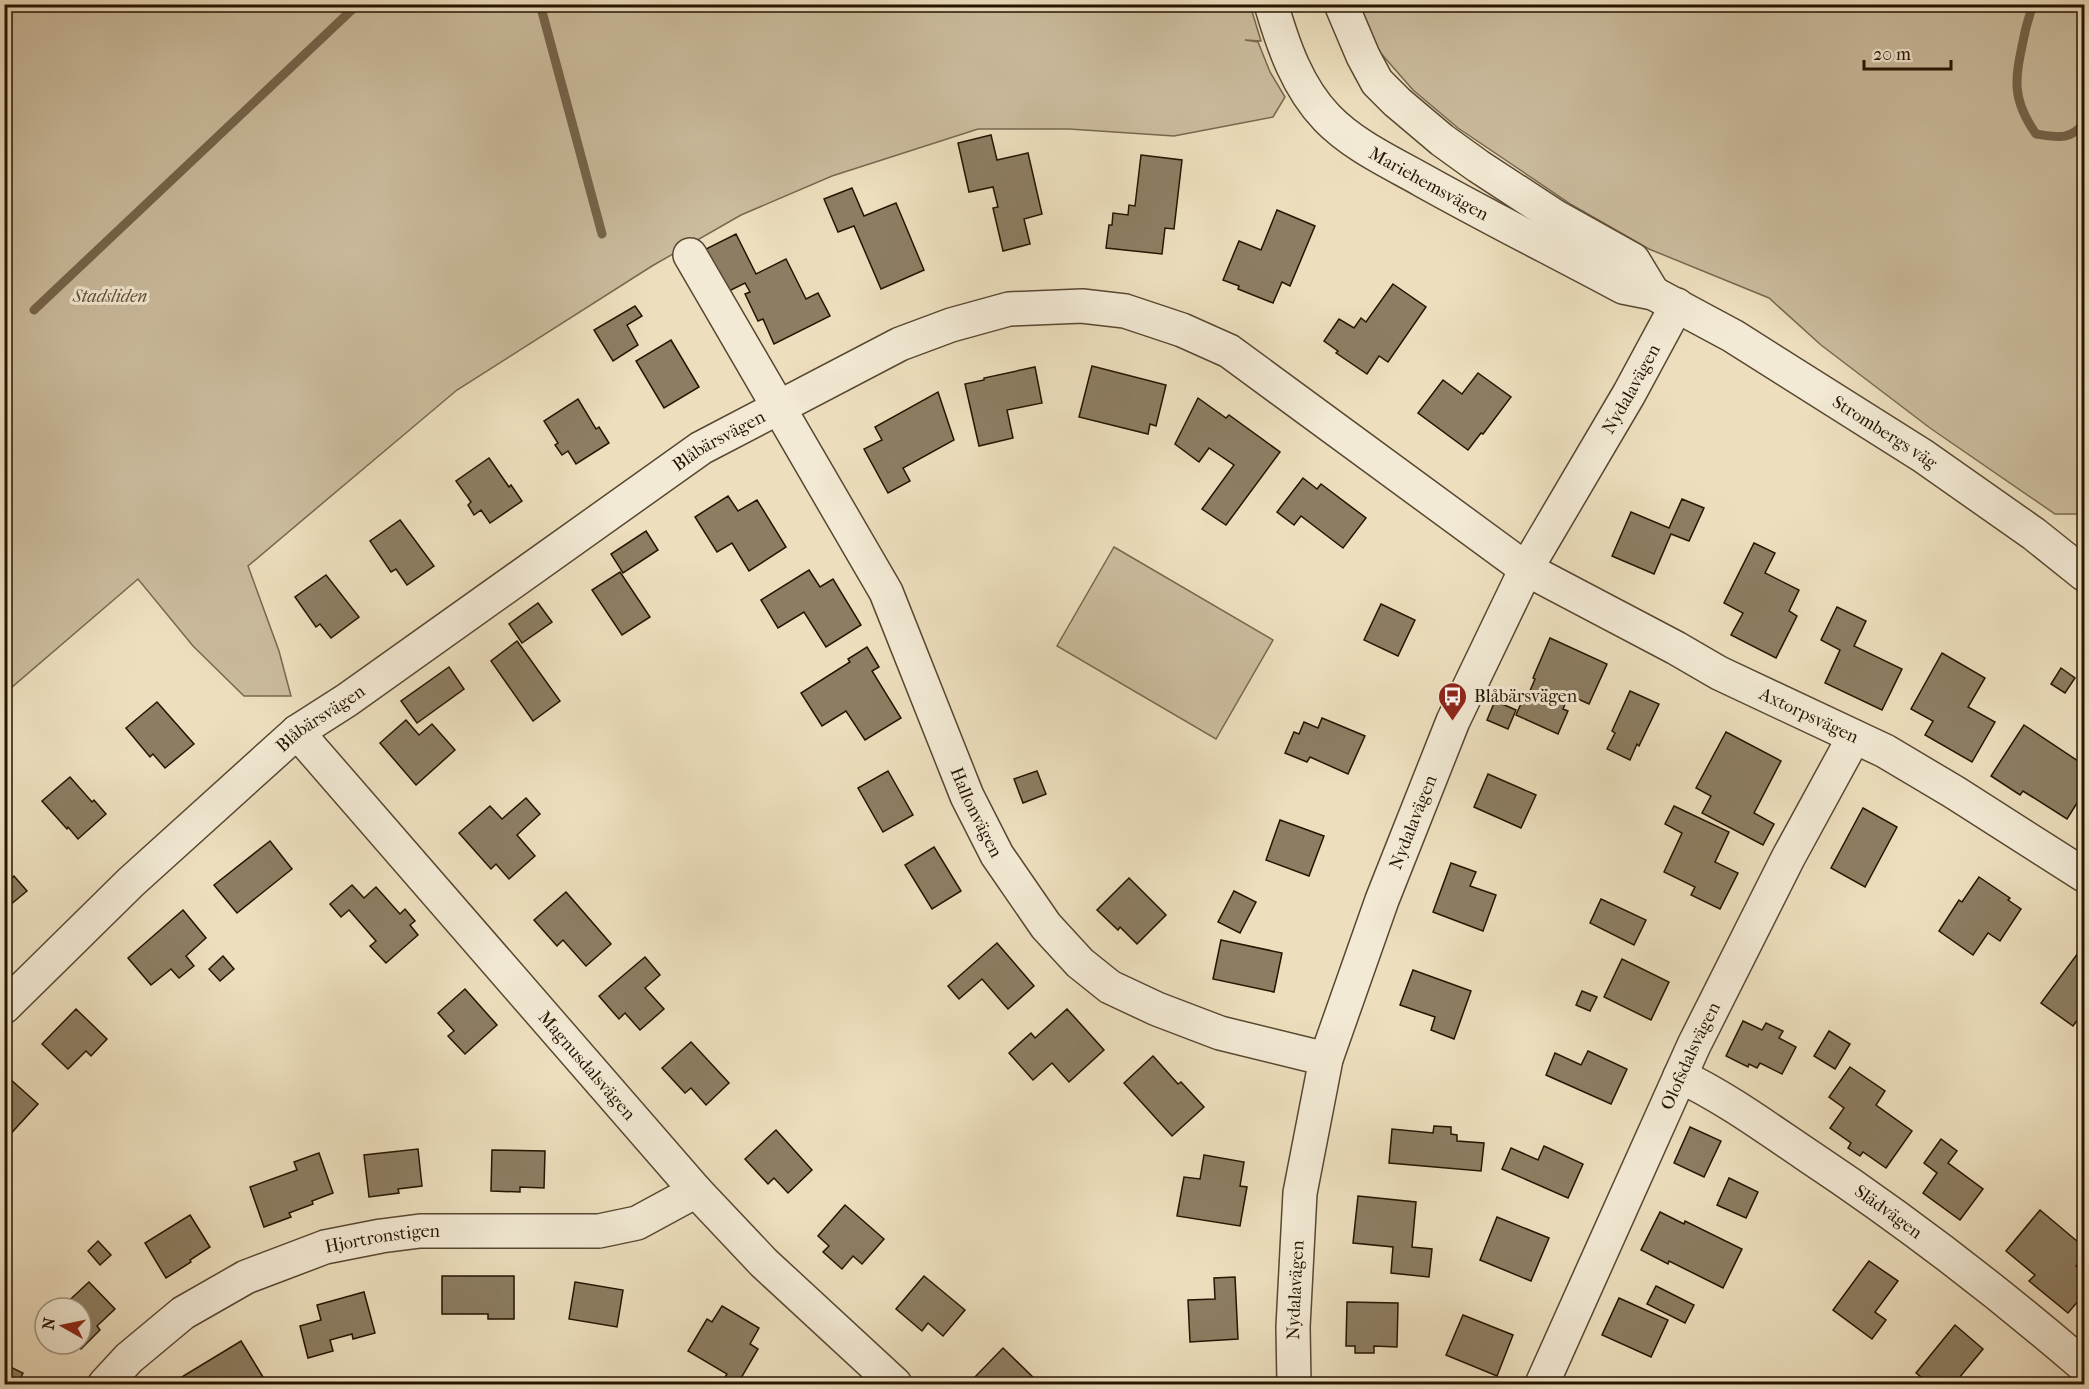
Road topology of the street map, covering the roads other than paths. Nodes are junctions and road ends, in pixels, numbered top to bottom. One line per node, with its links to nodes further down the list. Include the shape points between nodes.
1 (1271, 4): 4 (street, Mariehemsvägen, via 1293,69 1308,94 1327,118 1353,140 1623,287)
2 (1341, 4): 4 (street, Mariehemsvägen, via 1377,82 1397,102 1478,166 1556,217 1633,260)
3 (690, 255): 5 (street, Hallonvägen)
4 (1665, 299): 6 (street, Nydalavägen, via 1629,394); 7 (street, Strombergs väg, via 1733,336 1923,456)
5 (780, 408): 6 (street, Blåbärsvägen, via 900,344 951,324 1009,309 1082,306 1125,311 1229,351); 8 (street, Blåbärsvägen, via 701,448); 12 (street, Hallonvägen, via 886,592 967,796 997,855 1046,926 1080,963 1110,987 1220,1032)
6 (1526, 569): 9 (street, Axtorpsvägen, via 1719,673); 12 (street, Nydalavägen, via 1453,721 1382,900)
7 (2085, 574)
8 (297, 732): 11 (street, Blåbärsvägen, via 131,882); 14 (street, Magnusdalsvägen)
9 (1854, 737): 10 (street, Axtorpsvägen, via 1954,792); 13 (street, Olofsdalsvägen, via 1727,976)
10 (2085, 875)
11 (4, 1007)
12 (1326, 1059): 18 (street, Nydalavägen, via 1300,1193)
13 (1680, 1076): 15 (street, Slädvägen, via 1707,1089 1844,1179 2017,1308); 19 (street, Olofsdalsvägen)
14 (696, 1191): 16 (street, Hjortronstigen, via 637,1223 599,1231 420,1231 325,1247 246,1277 183,1313 129,1358); 17 (street, Magnusdalsvägen, via 764,1263)
15 (2085, 1366)
16 (105, 1384)
17 (896, 1384)
18 (1294, 1384)
19 (1542, 1384)

